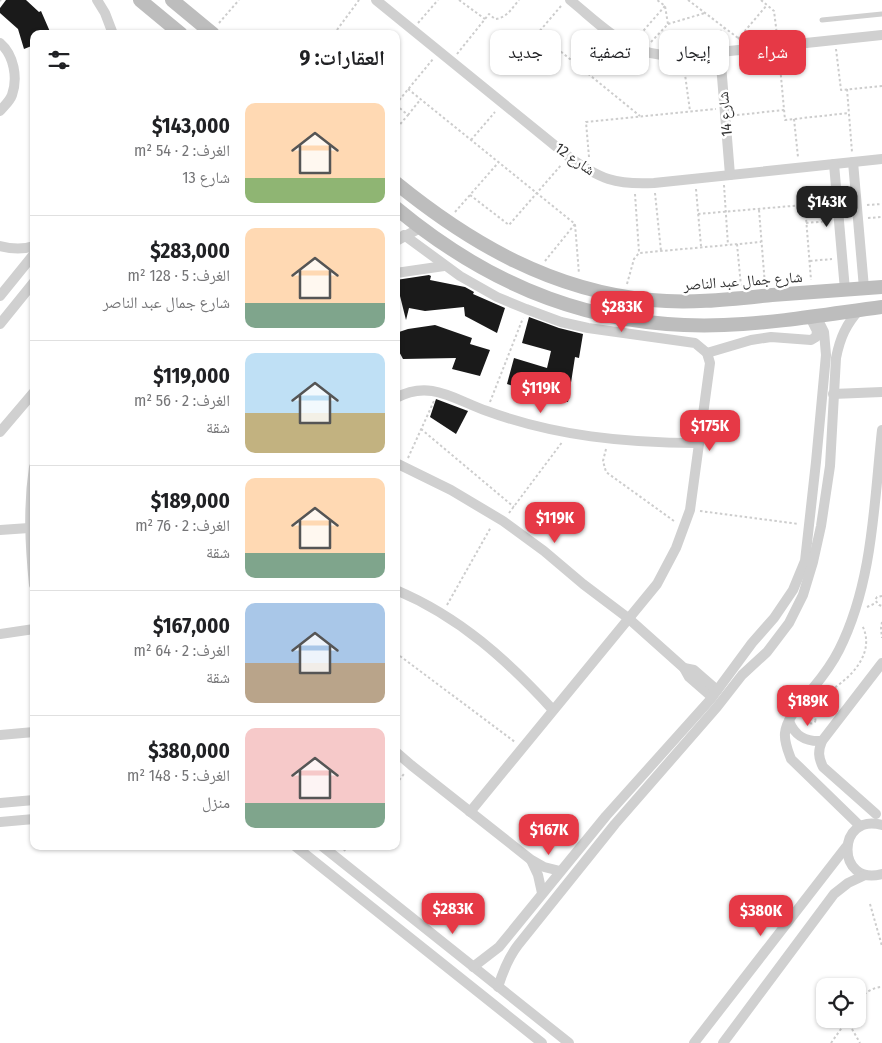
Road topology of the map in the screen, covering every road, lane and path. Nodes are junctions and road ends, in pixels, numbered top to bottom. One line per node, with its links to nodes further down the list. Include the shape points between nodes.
1 (97, 0): 21 (street)
2 (140, 0): 22 (main road)
3 (172, 0): 23 (main road)
4 (239, 0): 24 (path)
5 (359, 0): 25 (path)
6 (376, 0): 26 (street, شارع 12)
7 (438, 0): 26 (path)
8 (460, 0): 18 (path)
9 (519, 0): 18 (path, via 501,18 496,19 489,14)
10 (568, 0): 27 (street); 56 (path, via 538,33)
11 (657, 0): 15 (path)
12 (688, 0): 16 (path)
13 (761, 0): 14 (path)
14 (766, 5): 29 (path, via 774,11); 31 (path)
15 (664, 6): 20 (path); 28 (path)
16 (705, 13): 20 (path); 31 (path)
17 (882, 14): 19 (lane)
18 (485, 19): 39 (path)
19 (822, 20)
20 (668, 24): 37 (path, via 651,42)
21 (111, 30)
22 (176, 30)
23 (209, 30)
24 (215, 30)
25 (337, 30)
26 (412, 30): 36 (street, شارع 12)
27 (607, 30)
28 (643, 30)
29 (776, 30)
30 (882, 35): 32 (street)
31 (738, 38): 35 (path)
32 (835, 40): 34 (street); 45 (path, via 841,90)
33 (0, 43): 51 (street, via 12,61 15,78 12,96)
34 (806, 43)
35 (729, 45)
36 (439, 52): 39 (street, شارع 12); 44 (path)
37 (650, 54): 38 (street)
38 (659, 56)
39 (451, 62): 48 (street, شارع 12)
40 (685, 75): 52 (path)
41 (722, 75): 53 (street, شارع 14)
42 (781, 75): 50 (path)
43 (882, 86): 45 (path)
44 (408, 89): 46 (path); 47 (path)
45 (847, 90): 54 (path)
46 (400, 99)
47 (420, 100): 55 (path); 59 (path)
48 (502, 103): 59 (path); 60 (street, شارع 12)
49 (400, 108): 55 (path)
50 (784, 110): 53 (path); 57 (path, via 785,120)
51 (0, 111)
52 (690, 111): 53 (path); 56 (path)
53 (725, 112): 67 (street, شارع 14)
54 (849, 113): 57 (path); 62 (path)
55 (408, 115): 58 (path)
56 (640, 116): 66 (path, via 586,122)
57 (794, 119): 65 (path)
58 (400, 124)
59 (471, 140): 63 (path)
60 (569, 157): 66 (street, شارع 12); 72 (path)
61 (882, 159): 62 (street, شارع 12)
62 (853, 162): 64 (street, شارع 12); 77 (street)
63 (499, 163): 72 (path); 73 (path)
64 (834, 164): 65 (street, شارع 12); 74 (street)
65 (799, 168): 67 (street, شارع 12)
66 (590, 172): 70 (street, شارع 12)
67 (727, 175): 68 (street, شارع 12); 80 (path)
68 (695, 179): 69 (street, شارع 12); 81 (path)
69 (654, 183): 70 (street, شارع 12); 96 (path)
70 (634, 184): 97 (path)
71 (400, 186): 85 (main road, شارع جمال عبد الناصر)
72 (537, 194): 73 (path, via 509,225); 87 (path)
73 (470, 195): 85 (path)
74 (837, 202): 76 (path); 84 (street)
75 (882, 204): 77 (path)
76 (805, 205): 78 (path); 86 (path)
77 (857, 206): 83 (street)
78 (760, 210): 80 (path); 90 (path)
79 (400, 211): 88 (main road)
80 (726, 212): 81 (path); 92 (path)
81 (698, 214): 95 (path)
82 (882, 217): 83 (path)
83 (858, 219): 107 (street)
84 (839, 220): 86 (path); 98 (street)
85 (447, 221): 103 (main road, شارع جمال عبد الناصر, via 494,252)
86 (806, 223): 100 (path)
87 (575, 224): 103 (path, via 543,264); 105 (path)
88 (420, 228): 89 (street); 117 (main road, via 502,280 590,312 657,324 691,326)
89 (400, 238): 101 (street)
90 (762, 242): 91 (path); 112 (path, via 765,285)
91 (737, 244): 92 (path); 113 (path)
92 (728, 245): 95 (path)
93 (0, 246): 94 (street, via 11,249)
94 (30, 247)
95 (702, 247): 96 (path)
96 (661, 251): 97 (path)
97 (639, 253): 110 (path, via 634,259 628,283)
98 (842, 258): 100 (path); 108 (street)
99 (30, 259): 111 (street)
100 (810, 261): 109 (path)
101 (444, 266): 102 (street); 115 (street, via 478,287)
102 (400, 272)
103 (546, 276): 105 (main road, شارع جمال عبد الناصر)
104 (30, 287): 118 (street)
105 (580, 287): 110 (main road, شارع جمال عبد الناصر)
106 (882, 287): 107 (main road, شارع جمال عبد الناصر)
107 (864, 288): 108 (main road, شارع جمال عبد الناصر)
108 (845, 290): 109 (main road, شارع جمال عبد الناصر)
109 (812, 292): 112 (main road, شارع جمال عبد الناصر)
110 (615, 295): 113 (main road, شارع جمال عبد الناصر, via 688,302)
111 (0, 296)
112 (771, 296): 113 (main road, شارع جمال عبد الناصر)
113 (742, 298)
114 (882, 306): 116 (main road)
115 (526, 309): 119 (street, via 588,328 695,343); 126 (path)
116 (860, 310): 117 (main road); 120 (street, via 850,319)
117 (813, 317): 119 (street, via 817,331 812,340 771,337); 120 (street, via 824,332)
118 (0, 324)
119 (707, 354): 132 (street, via 710,369)
120 (831, 356): 123 (street); 133 (street)
121 (438, 391): 124 (street, via 425,390); 126 (street); 127 (path)
122 (882, 392): 123 (street)
123 (834, 394): 135 (street)
124 (400, 396)
125 (30, 397): 129 (street)
126 (486, 411): 130 (street)
127 (422, 429): 134 (path); 137 (path)
128 (882, 430): 165 (street, via 866,568 856,612 826,672)
129 (0, 432)
130 (569, 434): 131 (street); 137 (path)
131 (612, 440): 132 (street); 142 (path, via 604,455 606,472)
132 (698, 443): 138 (street)
133 (816, 462): 135 (street); 140 (street)
134 (400, 465): 139 (street)
135 (830, 466): 161 (street, via 813,562 789,623 767,652)
136 (30, 491): 141 (street)
137 (514, 507): 139 (path)
138 (690, 510): 140 (path); 142 (street)
139 (500, 519): 151 (path); 152 (street)
140 (809, 525): 161 (street, via 805,561 793,590)
141 (29, 528): 143 (street); 144 (street)
142 (684, 529): 152 (street, via 657,584)
143 (0, 530)
144 (30, 539)
145 (400, 592): 151 (street)
146 (882, 596): 147 (path, via 877,597)
147 (876, 603): 148 (path); 149 (path)
148 (882, 606): 150 (path)
149 (866, 608)
150 (882, 610)
151 (442, 614): 163 (street, via 483,642)
152 (628, 618): 161 (street, via 684,668 694,670); 163 (street)
153 (882, 622): 157 (path)
154 (862, 624): 160 (path, via 865,636 862,658 849,677)
155 (30, 630): 156 (street)
156 (0, 634)
157 (882, 638)
158 (400, 656): 169 (path)
159 (882, 663): 168 (street)
160 (831, 690): 162 (path, via 826,692); 162 (path, via 835,694 834,699 828,701)
161 (720, 691): 187 (street); 193 (street)
162 (825, 698): 164 (path)
163 (554, 710): 169 (street)
164 (814, 717)
165 (789, 721): 168 (street, via 797,735 805,740); 175 (street, via 785,733 791,759)
166 (30, 732): 167 (street)
167 (0, 735)
168 (822, 741): 173 (street, via 818,749 823,767)
169 (523, 748): 178 (street)
170 (400, 755): 171 (street)
171 (411, 765): 172 (path); 178 (street)
172 (400, 779)
173 (845, 787): 175 (street); 177 (street)
174 (30, 800): 176 (street)
175 (834, 801): 182 (street)
176 (0, 803)
177 (879, 811): 182 (street)
178 (470, 812): 186 (street)
179 (30, 818): 180 (street)
180 (0, 822)
181 (882, 825): 182 (street)
182 (862, 826): 183 (street, via 853,832)
183 (846, 847): 188 (street, via 848,859); 203 (street)
184 (300, 850): 201 (street)
185 (327, 850): 195 (street)
186 (530, 859): 187 (street); 190 (street)
187 (560, 871): 190 (street)
188 (865, 875): 189 (street); 204 (street, via 834,894)
189 (882, 875)
190 (542, 893): 192 (street)
191 (870, 904): 194 (path)
192 (508, 936): 193 (street); 195 (street, via 499,948)
193 (518, 945): 196 (street, via 506,963)
194 (882, 946)
195 (473, 967): 196 (street)
196 (498, 987): 202 (street)
197 (882, 987): 198 (path)
198 (866, 993)
199 (842, 1028): 205 (path)
200 (852, 1028): 206 (path)
201 (542, 1043)
202 (569, 1043)
203 (694, 1043)
204 (723, 1043)
205 (831, 1043)
206 (860, 1043)

